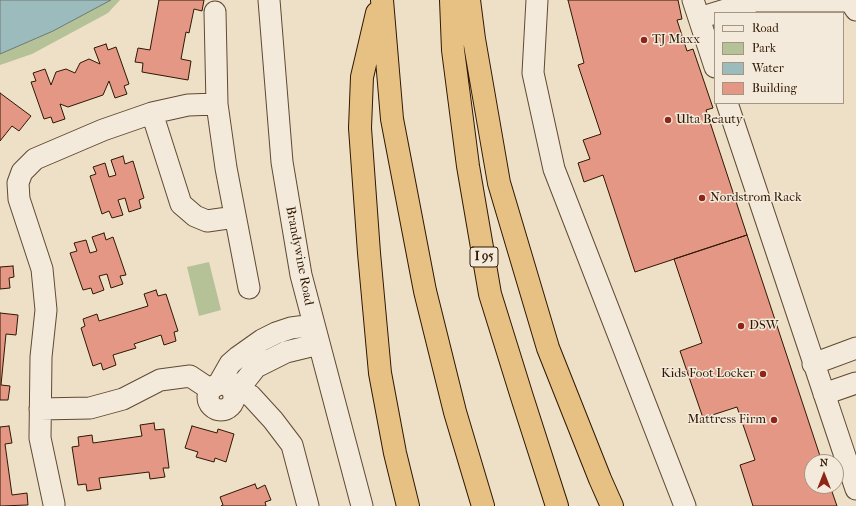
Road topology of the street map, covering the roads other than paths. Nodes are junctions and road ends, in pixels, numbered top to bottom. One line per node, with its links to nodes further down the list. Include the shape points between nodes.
1 (269, 0): 15 (street, Brandywine Road, via 282,162 300,275)
2 (381, 0): 28 (highway, via 362,77 360,128 380,373 395,454); 29 (highway, via 392,119 423,284 455,412)
3 (451, 0): 30 (highway, I 95, via 453,50 467,158 490,294)
4 (469, 0): 31 (highway, via 499,183 548,348)
5 (537, 0): 32 (street, via 533,73 554,169)
6 (696, 9): 7 (street, via 755,1 850,1); 9 (street)
7 (856, 10)
8 (215, 12): 10 (street)
9 (714, 64)
10 (217, 104): 12 (street, via 188,105); 13 (street)
11 (727, 104): 17 (street)
12 (152, 113): 13 (street, via 181,204 195,216 207,221); 22 (street, via 34,159 22,172 18,183 19,199 42,269 46,310 41,357)
13 (235, 217): 14 (street)
14 (249, 288)
15 (316, 334): 19 (street, via 291,328 262,340 230,364); 27 (street, Brandywine Road)
16 (856, 348): 17 (street)
17 (813, 364): 21 (street)
18 (856, 383): 21 (street)
19 (220, 388): 22 (street, via 190,376 160,380 123,399 90,408); 26 (street, via 251,396 292,445)
20 (856, 396): 21 (street)
21 (826, 400): 23 (street)
22 (40, 409): 25 (street, via 40,438)
23 (850, 451): 24 (street)
24 (856, 490)
25 (54, 504)
26 (308, 506)
27 (362, 506)
28 (408, 506)
29 (483, 506)
30 (557, 506)
31 (612, 506)
32 (685, 506)

